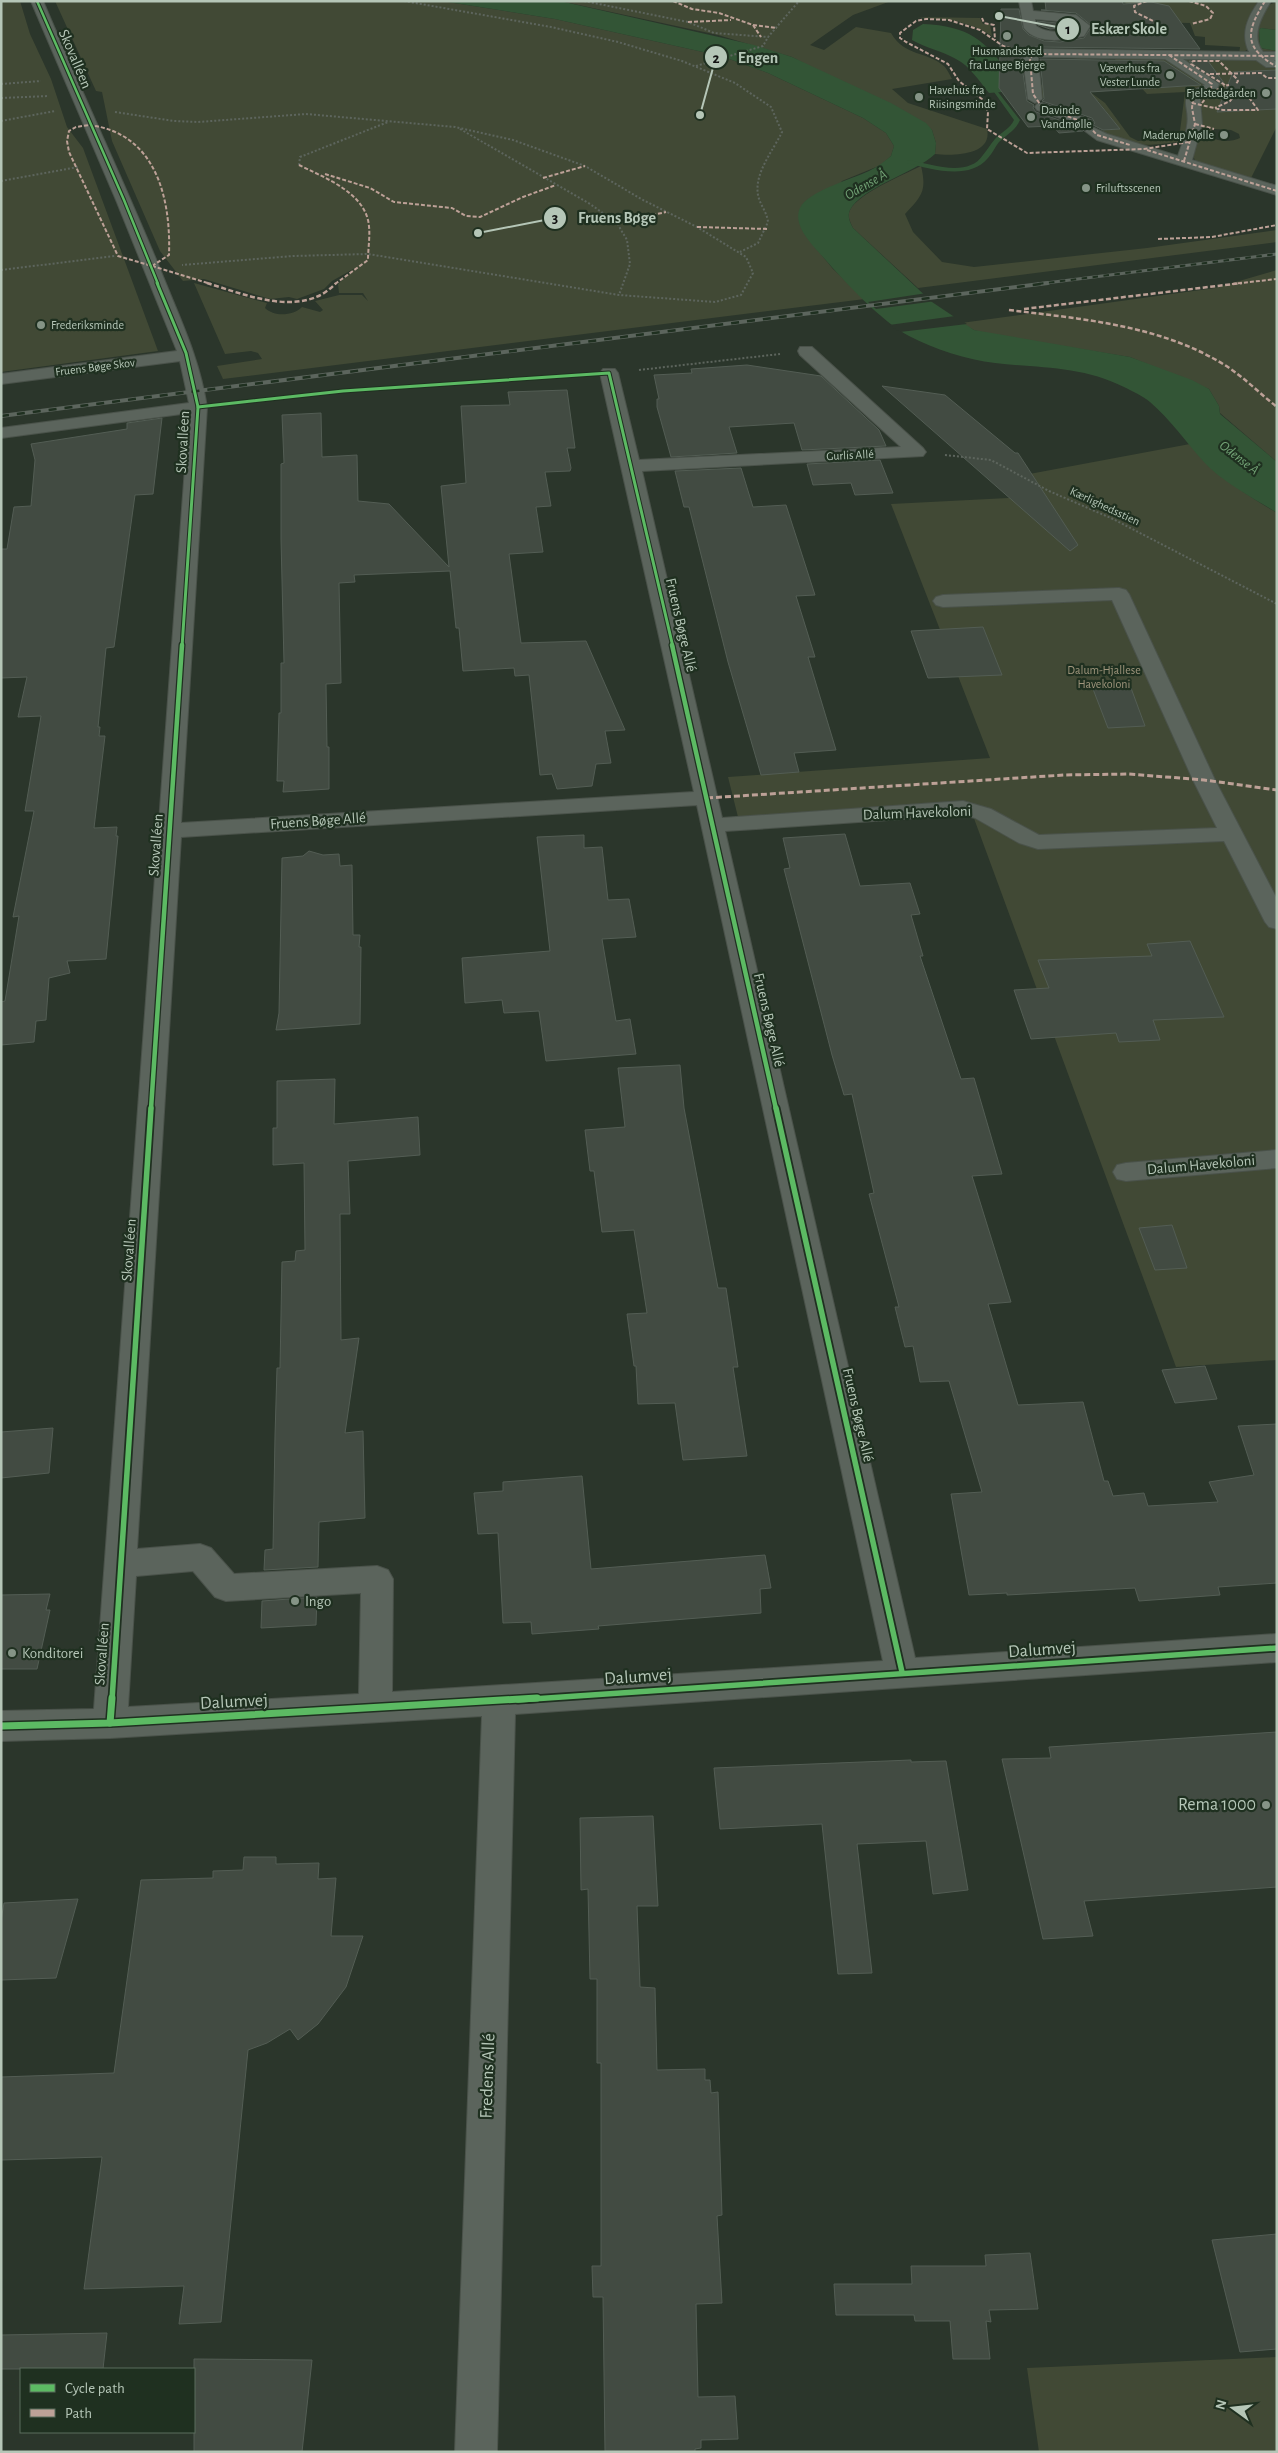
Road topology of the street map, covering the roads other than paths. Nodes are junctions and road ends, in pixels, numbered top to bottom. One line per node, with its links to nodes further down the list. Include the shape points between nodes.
1 (37, 1): 15 (street, Skovalléen)
2 (1025, 1): 4 (street)
3 (1265, 1): 7 (street, via 1252,28 1250,41)
4 (1028, 15): 5 (street); 5 (street, via 1071,18 1084,26 1078,33)
5 (1038, 43): 6 (street); 11 (street, via 1030,59 1033,94 1038,103 1089,127 1102,137)
6 (1169, 55): 7 (street); 10 (street, via 1212,84 1211,88 1193,98 1195,124)
7 (1258, 55): 8 (street); 9 (street)
8 (1277, 56)
9 (1277, 67)
10 (1189, 142): 11 (street); 12 (street)
11 (1144, 149): 12 (street)
12 (1184, 161): 13 (street)
13 (1277, 190)
14 (806, 351): 20 (street, Gurlis Allé, via 917,452)
15 (188, 354): 17 (street, Fruens Bøge Skov); 18 (street, Skovalléen)
16 (609, 373): 20 (street, Fruens Bøge Allé)
17 (1, 379)
18 (198, 407): 19 (street); 24 (street, Skovalléen)
19 (1, 433)
20 (632, 466): 22 (street, Fruens Bøge Allé)
21 (943, 601): 25 (street, via 1119,594)
22 (707, 798): 23 (street, Fruens Bøge Allé); 24 (street, Fruens Bøge Allé)
23 (713, 825): 25 (street, Dalum Havekoloni, via 963,808 980,812 1015,835 1038,842); 31 (street, Fruens Bøge Allé)
24 (169, 831): 29 (street, Skovalléen)
25 (1232, 834): 26 (street)
26 (1277, 922)
27 (1277, 1159): 28 (street, Dalum Havekoloni)
28 (1126, 1172)
29 (121, 1564): 33 (street, via 200,1558 226,1588 376,1579); 34 (street, Skovalléen)
30 (1277, 1648): 31 (street, Dalumvej)
31 (902, 1672): 32 (street, Dalumvej)
32 (498, 1701): 33 (street, Dalumvej); 36 (street, Fredens Allé)
33 (375, 1708): 34 (street, Dalumvej)
34 (110, 1723): 35 (street, Dalumvej)
35 (1, 1726)
36 (476, 2452)

